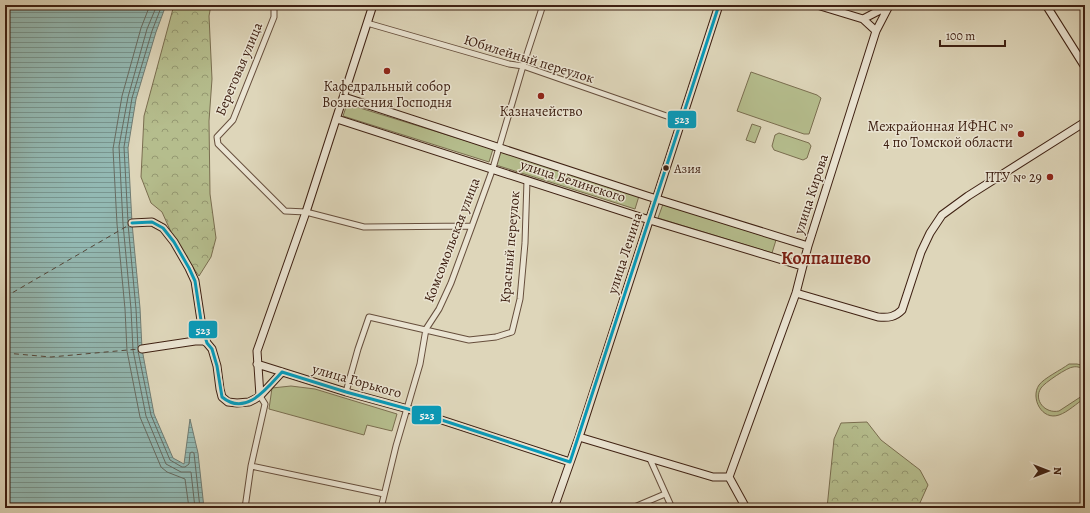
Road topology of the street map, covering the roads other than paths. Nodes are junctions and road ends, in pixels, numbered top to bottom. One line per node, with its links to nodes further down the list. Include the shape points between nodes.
1 (274, 5): 21 (street, Береговая улица, via 272,23 233,120 216,137 218,144 285,211)
2 (373, 5): 9 (street)
3 (544, 5): 11 (street, Комсомольская улица)
4 (719, 5): 15 (street, улица Ленина)
5 (817, 5): 8 (street)
6 (1046, 5): 12 (street)
7 (889, 6): 8 (street); 10 (street, улица Кирова)
8 (864, 19): 10 (street)
9 (367, 23): 11 (street, Юбилейный переулок); 13 (street)
10 (876, 31): 25 (street, улица Кирова)
11 (523, 66): 15 (street, Юбилейный переулок); 17 (street, Комсомольская улица)
12 (1085, 67)
13 (344, 97): 14 (street); 17 (street, улица Белинского)
14 (337, 119): 18 (street, улица Белинского); 21 (street)
15 (681, 121): 20 (street, улица Ленина)
16 (1085, 122): 27 (street, via 942,215 930,232 902,310 896,316 878,316)
17 (499, 147): 18 (street, Комсомольская улица); 20 (street, улица Белинского)
18 (493, 168): 19 (street, улица Белинского); 24 (street, Комсомольская улица)
19 (527, 180): 22 (street, улица Белинского); 28 (street, Красный переулок, via 520,299 512,332 469,340)
20 (656, 199): 22 (street, улица Ленина); 25 (street, улица Белинского)
21 (306, 212): 24 (street, via 364,227); 31 (street, via 257,352)
22 (650, 220): 26 (street, улица Белинского); 36 (street, улица Ленина)
23 (132, 223): 29 (street, via 152,222 163,228 174,242 195,281)
24 (472, 226): 28 (street, Комсомольская улица, via 451,284)
25 (808, 246): 26 (street, улица Кирова)
26 (802, 266): 27 (street, улица Кирова)
27 (796, 292): 40 (street, улица Кирова)
28 (426, 329): 33 (street, Красный переулок, via 369,317); 35 (street, Комсомольская улица)
29 (207, 343): 30 (street, via 196,341); 34 (street, via 212,349 217,366 222,397 228,402 237,403 249,402)
30 (142, 348)
31 (257, 364): 32 (street, улица Горького); 34 (street)
32 (282, 372): 33 (street, улица Горького); 34 (street)
33 (346, 392): 35 (street, улица Горького)
34 (260, 396): 39 (street, via 265,404)
35 (408, 409): 38 (street, улица Горького); 41 (street, Комсомольская улица)
36 (579, 437): 37 (street); 38 (street, улица Ленина)
37 (650, 459): 40 (street, via 713,477); 42 (street)
38 (570, 462): 45 (street, улица Ленина)
39 (251, 466): 41 (street); 43 (street)
40 (729, 477): 48 (street)
41 (384, 494): 44 (street, Комсомольская улица)
42 (665, 494): 46 (street); 47 (street)
43 (245, 508)
44 (382, 508)
45 (554, 508)
46 (632, 508)
47 (672, 508)
48 (746, 508)

